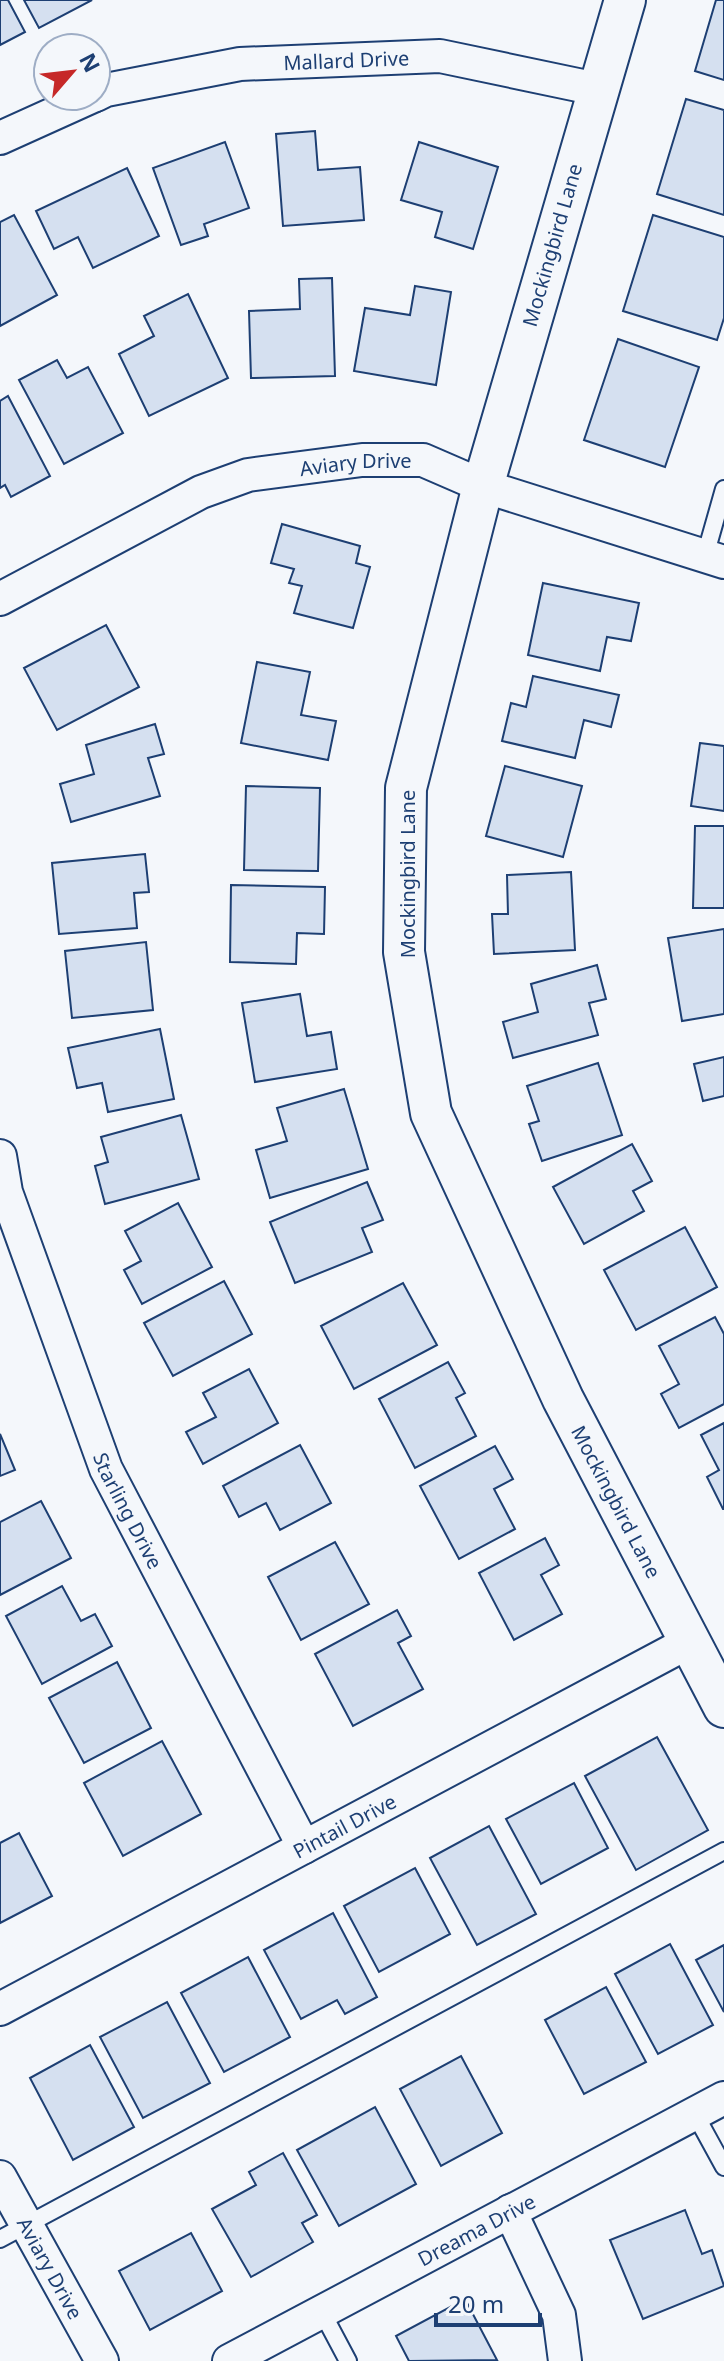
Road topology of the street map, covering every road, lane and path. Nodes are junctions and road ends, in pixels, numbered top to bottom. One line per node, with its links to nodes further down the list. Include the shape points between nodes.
1 (625, 0): 3 (street, Mockingbird Lane)
2 (112, 89): 3 (street, Mallard Drive, via 240,64 440,56)
3 (597, 89): 6 (street, Mockingbird Lane)
4 (57, 112): 5 (street, Mallard Drive)
5 (0, 138)
6 (483, 486): 8 (street, Aviary Drive); 9 (street, Aviary Drive, via 423,460 362,460 248,475 201,492); 11 (street, Mockingbird Lane, via 406,788 404,952 431,1113 563,1399)
7 (724, 489): 8 (lane)
8 (715, 559)
9 (0, 599)
10 (0, 1156): 13 (street, Starling Drive, via 6,1192 106,1469)
11 (689, 1642): 12 (street, Mockingbird Lane); 13 (street, Pintail Drive)
12 (724, 1707)
13 (304, 1847): 15 (street, Pintail Drive)
14 (724, 1851): 21 (lane)
15 (0, 2009)
16 (724, 2098): 17 (street, Dreama Drive)
17 (695, 2114): 18 (lane); 20 (street, Dreama Drive)
18 (724, 2167)
19 (0, 2177): 21 (street, Aviary Drive)
20 (510, 2211): 22 (street, Dreama Drive); 26 (street, via 559,2315)
21 (13, 2231): 23 (street, Aviary Drive)
22 (322, 2312): 24 (street, Dreama Drive); 25 (lane)
23 (102, 2361)
24 (229, 2361)
25 (348, 2361)
26 (565, 2361)

